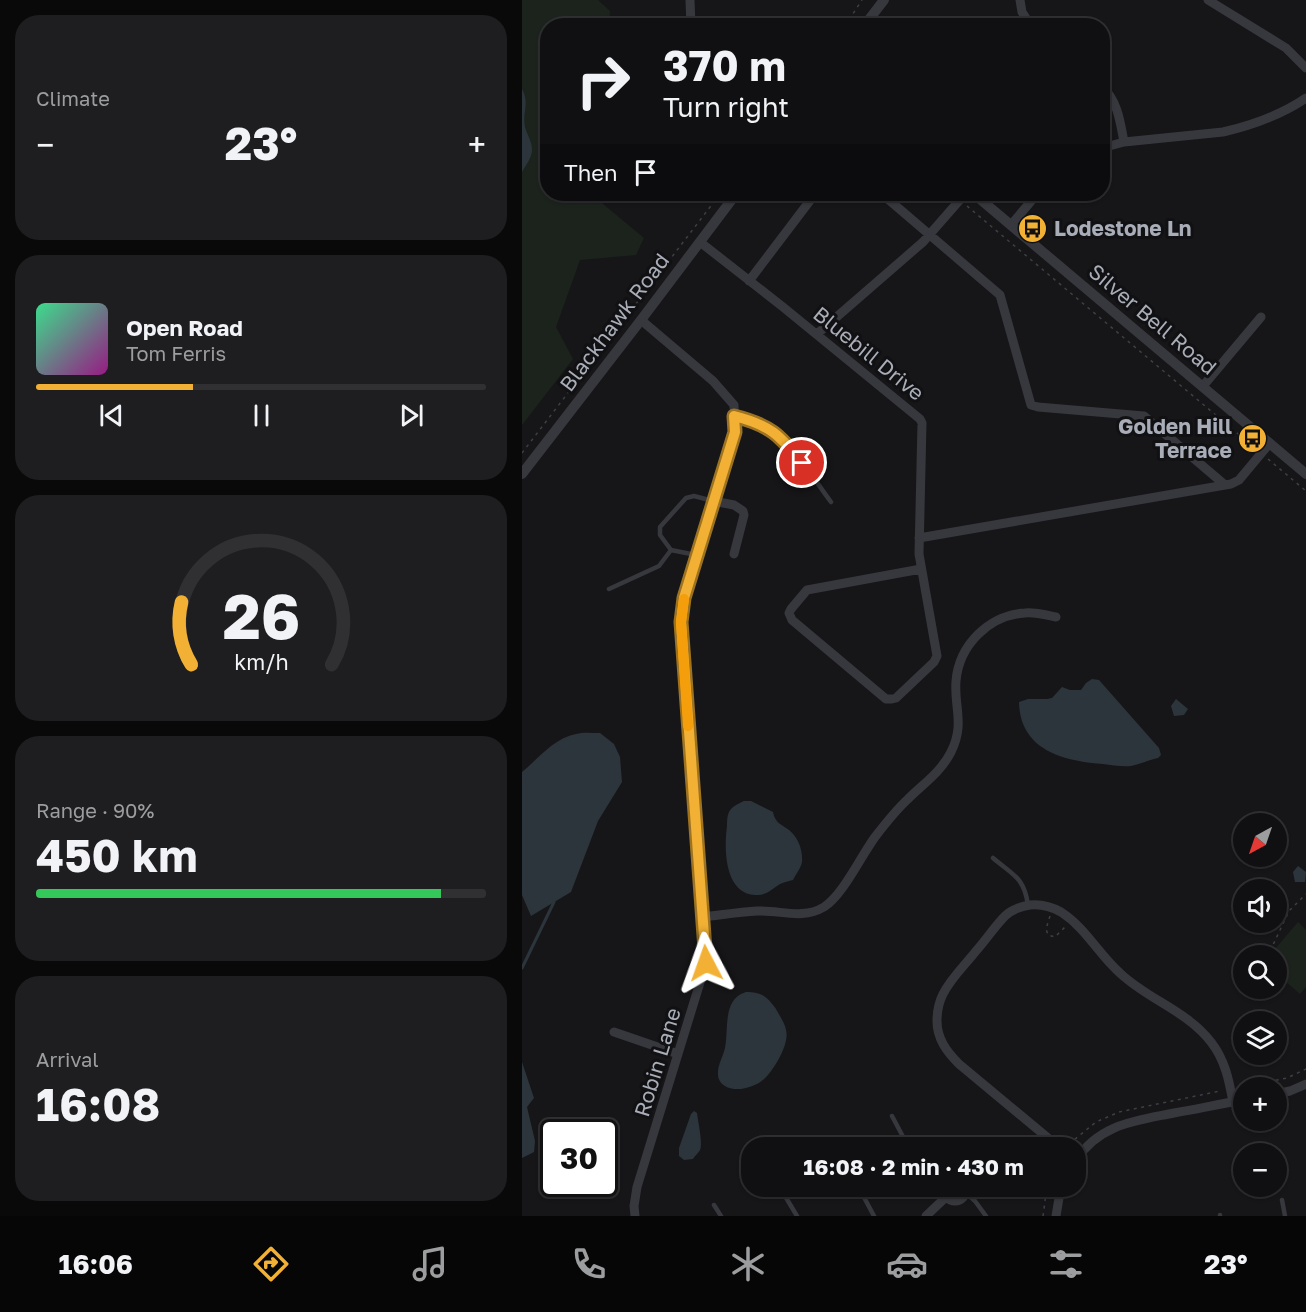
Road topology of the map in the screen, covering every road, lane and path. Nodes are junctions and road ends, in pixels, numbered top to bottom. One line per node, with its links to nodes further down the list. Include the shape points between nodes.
1 (690, 0): 6 (street)
2 (862, 0): 7 (path)
3 (884, 0): 8 (street)
4 (1020, 0): 9 (street)
5 (1208, 0): 10 (street, via 1286,48)
6 (691, 18)
7 (850, 18)
8 (870, 18)
9 (1026, 18)
10 (1306, 68)
11 (1110, 95): 13 (street)
12 (1306, 98): 13 (street, via 1263,121 1223,132)
13 (1124, 142): 14 (street)
14 (1110, 145)
15 (715, 201): 33 (path)
16 (731, 201): 25 (street, Blackhawk Road)
17 (810, 201): 26 (street)
18 (890, 201): 24 (street)
19 (958, 201): 24 (street)
20 (968, 201): 34 (path)
21 (983, 201): 23 (street, Silver Bell Road)
22 (1031, 201): 23 (street)
23 (1011, 225): 30 (street, Silver Bell Road)
24 (930, 234): 29 (street); 37 (street, via 1000,296 1031,405 1144,416)
25 (700, 242): 26 (street, Bluebill Drive); 28 (street, Blackhawk Road)
26 (749, 281): 29 (street, Bluebill Drive)
27 (1261, 317): 30 (street)
28 (641, 320): 31 (street, via 713,381 734,405); 35 (street, Blackhawk Road)
29 (817, 334): 41 (street, Bluebill Drive, via 920,419 923,430)
30 (1203, 386): 32 (street, Silver Bell Road)
31 (734, 416): 39 (street, Robin Lane, via 735,432); 40 (lane, via 771,430 786,443)
32 (1270, 443): 34 (street); 36 (street, Silver Bell Road)
33 (522, 453)
34 (1261, 454): 37 (street, via 1239,480); 38 (path)
35 (522, 474)
36 (1306, 474)
37 (1225, 485): 41 (street)
38 (1306, 491)
39 (713, 501): 42 (lane, via 686,498 660,527 660,535); 43 (street, via 743,511); 44 (street, Robin Lane)
40 (831, 502)
41 (919, 538): 45 (street)
42 (671, 550): 44 (lane); 46 (lane, via 659,566)
43 (734, 554)
44 (696, 555): 52 (street, Robin Lane, via 681,622)
45 (921, 569): 45 (street, via 936,659 896,698 883,698 796,624 789,613 810,589)
46 (609, 589)
47 (1056, 617): 52 (street, via 1027,613 1009,616 986,627 972,640 957,674 959,723 951,753 891,817 830,903 801,915 756,911)
48 (993, 858): 50 (lane, via 1021,882)
49 (1306, 894): 54 (path, via 1289,911)
50 (1028, 905): 51 (street); 62 (street, via 1006,915 948,985 939,1005 937,1028 942,1042 959,1064)
51 (1052, 908): 53 (street); 53 (path, via 1046,929 1051,937)
52 (703, 917): 56 (street, Robin Lane, via 706,963)
53 (1071, 920): 59 (street, via 1121,975 1198,1027 1218,1051)
54 (1273, 945)
55 (614, 1032): 56 (street)
56 (678, 1054): 73 (street, Robin Lane, via 637,1187)
57 (1306, 1084): 58 (street)
58 (1287, 1092)
59 (1233, 1102): 63 (street, via 1121,1125)
60 (892, 1116): 61 (lane)
61 (903, 1137)
62 (1047, 1137)
63 (1086, 1147)
64 (786, 1197): 75 (lane)
65 (864, 1197): 76 (lane)
66 (964, 1197): 70 (street, via 959,1201)
67 (972, 1197): 78 (lane)
68 (1046, 1197): 79 (path)
69 (1058, 1197): 80 (street)
70 (944, 1199): 77 (street)
71 (1282, 1200): 81 (lane)
72 (714, 1205): 74 (lane)
73 (635, 1216)
74 (721, 1216)
75 (797, 1216)
76 (874, 1216)
77 (926, 1216)
78 (986, 1216)
79 (1043, 1216)
80 (1056, 1216)
81 (1285, 1216)

